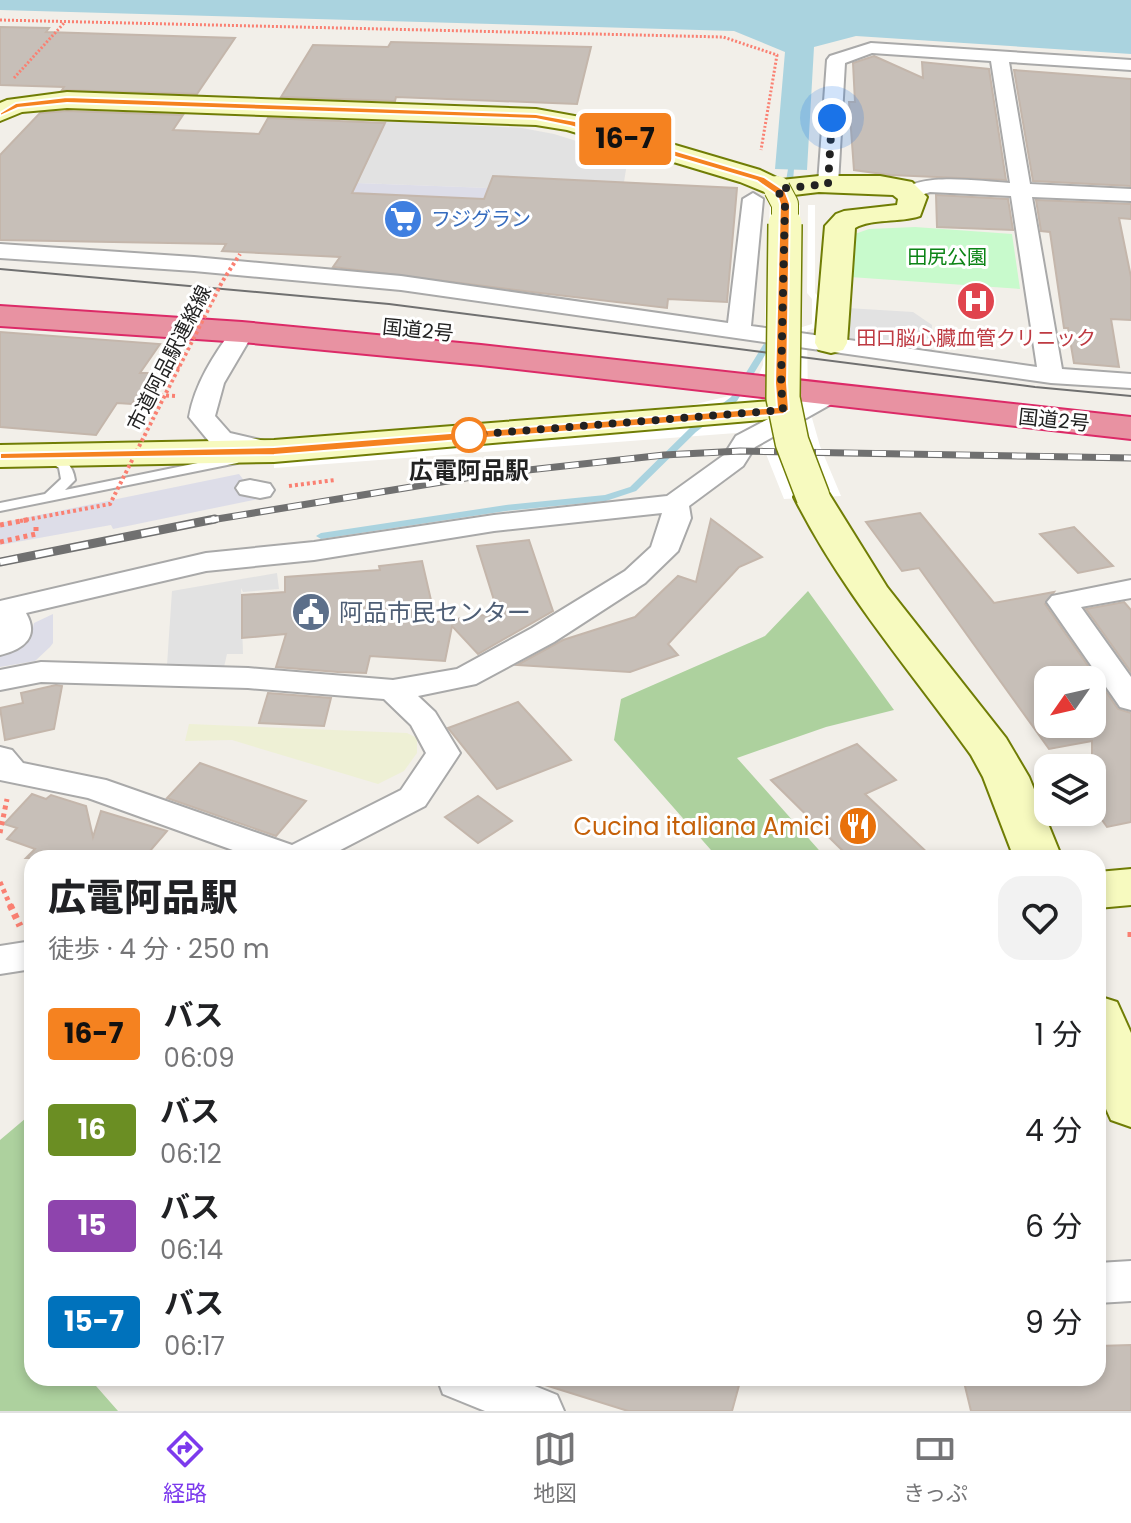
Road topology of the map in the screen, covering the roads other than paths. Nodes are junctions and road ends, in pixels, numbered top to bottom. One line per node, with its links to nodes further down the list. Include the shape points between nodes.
1 (999, 56): 2 (street); 4 (street, via 871,48 836,60); 5 (street)
2 (1131, 65)
3 (5, 106): 4 (street, via 67,100 536,117)
4 (785, 187): 6 (street, via 892,185); 11 (street); 17 (street, bridge)
5 (1021, 190): 6 (street, via 927,186); 7 (street); 14 (street)
6 (910, 193): 13 (street, via 910,210 850,218 840,226)
7 (1131, 195)
8 (0, 251): 11 (street, via 401,283)
9 (0, 293): 16 (highway, 国道2号, via 255,312 491,338)
10 (0, 316): 12 (highway, 国道2号)
11 (739, 331): 13 (street)
12 (242, 332): 16 (highway, 国道2号); 19 (street, via 212,379 202,417 221,439)
13 (831, 343): 14 (street)
14 (1051, 376): 15 (street)
15 (1131, 381)
16 (833, 393): 18 (highway, 国道2号); 23 (street, via 745,442 734,460)
17 (783, 410): 19 (street); 34 (street, bridge, via 792,448 825,524 990,749)
18 (1131, 428)
19 (274, 451): 21 (street); 22 (lane)
20 (0, 456): 21 (street)
21 (50, 457): 22 (lane, via 68,470 68,480)
22 (45, 499): 24 (lane)
23 (675, 503): 26 (street, via 206,562); 29 (street, via 677,518 664,551 635,577 465,677)
24 (0, 507)
25 (1131, 589): 30 (street, via 1062,602)
26 (4, 609): 27 (street, via 20,626 13,640)
27 (0, 646)
28 (0, 680): 29 (street, via 41,672 248,678)
29 (393, 690): 33 (street, via 424,719 443,753 413,798)
30 (1131, 700)
31 (0, 758): 32 (street, via 12,772 94,788)
32 (271, 850)
33 (310, 850)
34 (1035, 850)
35 (1131, 887): 36 (street)
36 (1106, 889)
37 (1106, 1038): 38 (street)
38 (1131, 1104)
39 (1131, 1281): 40 (street)
40 (1106, 1283)
41 (479, 1386): 42 (street)
42 (540, 1411)

